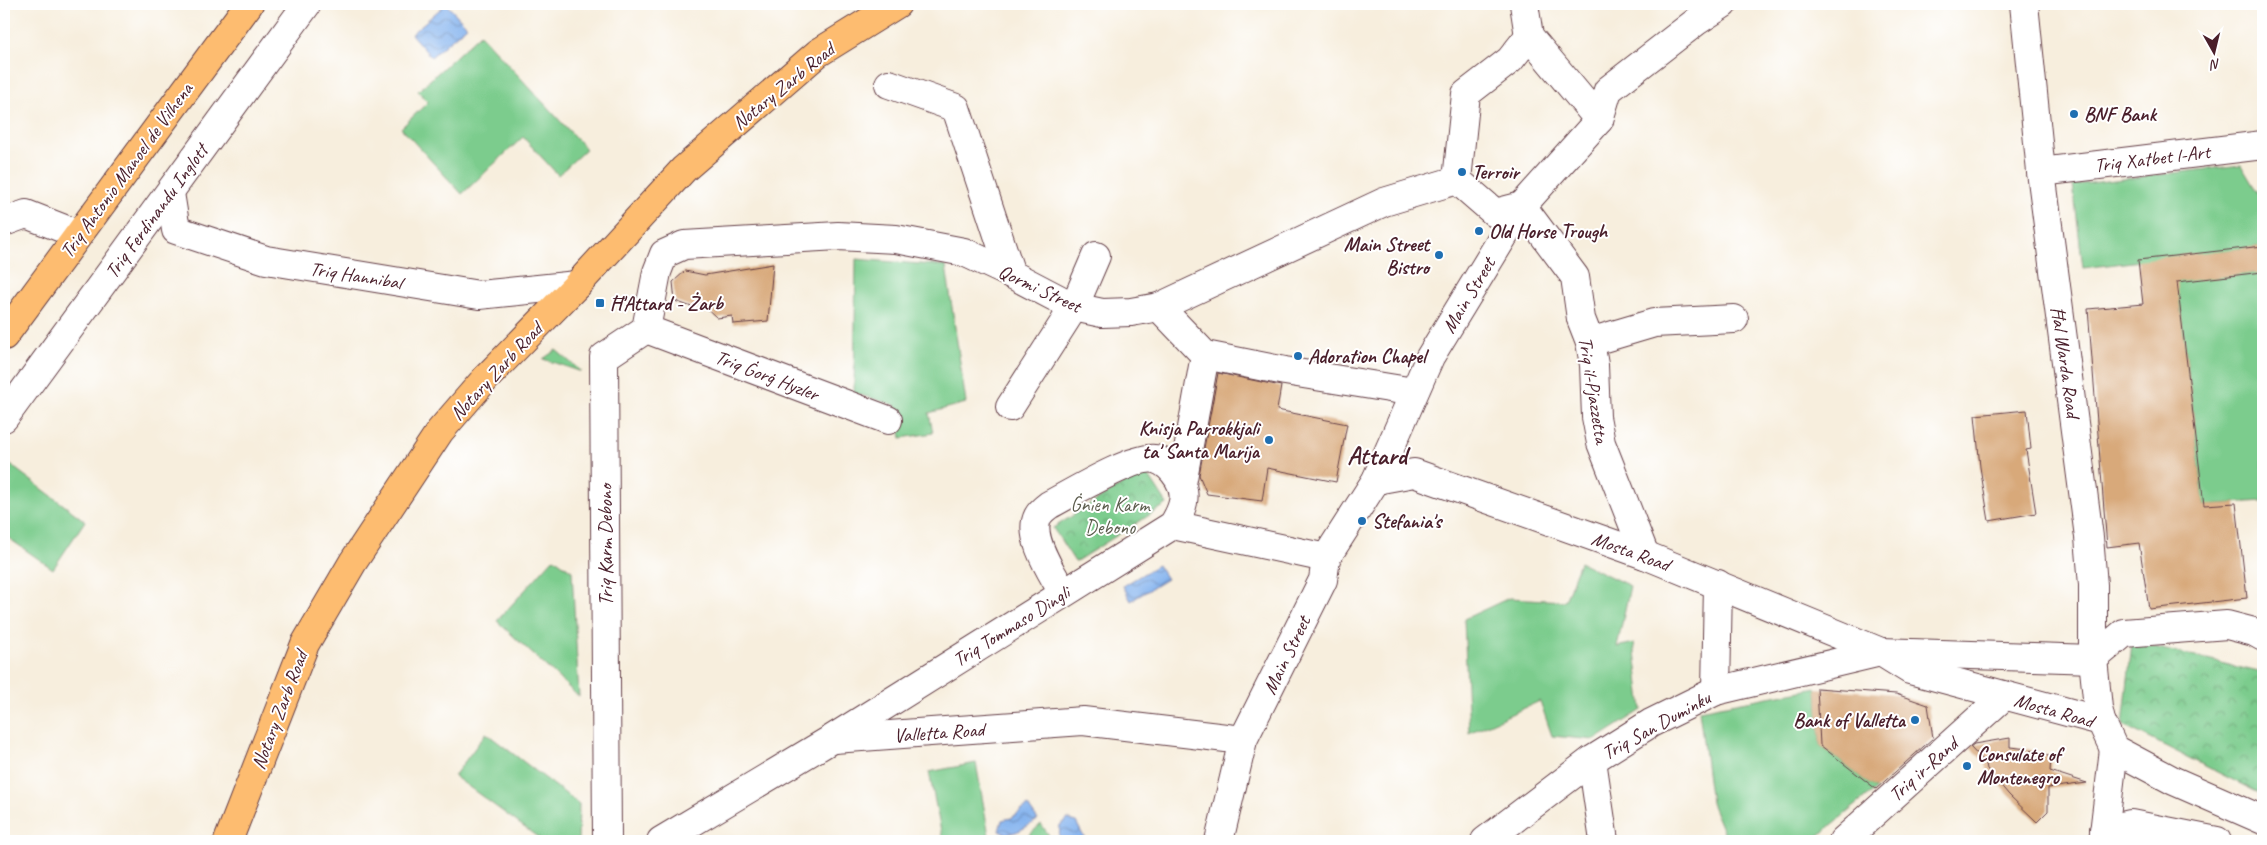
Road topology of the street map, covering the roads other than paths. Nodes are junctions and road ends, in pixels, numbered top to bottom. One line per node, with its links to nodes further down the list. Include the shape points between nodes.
1 (248, 4): 16 (highway, Triq Antonio Manoel de Vilhena)
2 (307, 4): 13 (street, Triq Ferdinandu Inglott)
3 (897, 4): 19 (highway, Notary Zarb Road, via 818,53 684,169)
4 (1524, 4): 7 (street)
5 (1723, 4): 9 (street, Main Street, via 1608,90)
6 (2024, 4): 11 (street, Ħal Warda Road)
7 (1529, 36): 9 (street); 12 (street, via 1510,60 1466,94)
8 (889, 84): 18 (street, via 956,108)
9 (1598, 120): 14 (street, Main Street)
10 (2263, 145): 11 (street, Triq Xatbet l-Art)
11 (2041, 172): 39 (street, Ħal Warda Road, via 2089,537)
12 (1457, 180): 14 (street, via 1495,213); 20 (street, Qormi Street, via 1384,202)
13 (170, 193): 19 (street, Triq Hannibal, via 176,230 266,260 479,295); 29 (street, Triq Ferdinandu Inglott)
14 (1522, 206): 25 (street, Triq il-Pjazzetta, via 1575,278 1581,319); 27 (street, Main Street, via 1430,357)
15 (4, 222): 16 (street, via 26,214)
16 (77, 234): 24 (highway, Triq Antonio Manoel de Vilhena)
17 (1096, 256): 21 (street)
18 (1011, 274): 21 (street, Qormi Street); 23 (street, Qormi Street, via 964,252 896,239 838,236 684,245 664,254 657,272)
19 (577, 286): 49 (highway, Notary Zarb Road, via 486,378 440,431 352,562 305,644)
20 (1159, 306): 21 (street, Qormi Street, via 1131,312 1102,313); 26 (street)
21 (1074, 307): 28 (street)
22 (1734, 319): 25 (street, via 1654,323)
23 (646, 329): 30 (street, Triq Ġorġ Hyzler); 50 (street, Triq Karm Debono, via 604,358)
24 (4, 336)
25 (1590, 342): 33 (street, Triq il-Pjazzetta, via 1601,443)
26 (1205, 355): 27 (street); 32 (street)
27 (1414, 392): 31 (street, Main Street)
28 (1010, 407)
29 (4, 418)
30 (888, 420)
31 (1376, 480): 33 (street, Mosta Road, via 1414,473); 34 (street, Main Street)
32 (1180, 505): 34 (street); 36 (street, Triq Tommaso Dingli); 36 (street, via 1172,468 1155,459 1134,461 1049,504 1038,515 1034,529 1037,544)
33 (1645, 555): 35 (street, Mosta Road)
34 (1326, 558): 44 (street, Main Street, via 1322,580)
35 (1718, 584): 38 (street, Mosta Road); 40 (street)
36 (1063, 593): 43 (street, Triq Tommaso Dingli)
37 (2263, 637): 39 (street, via 2227,625 2124,633)
38 (1881, 652): 39 (street, Mosta Road); 40 (street, Triq San Duminku); 41 (street, Mosta Road, via 1910,670)
39 (2093, 659): 42 (street, Ħal Warda Road)
40 (1716, 692): 46 (street, Triq San Duminku, via 1651,723)
41 (2004, 696): 42 (street, Mosta Road); 55 (street, Triq ir-Rand)
42 (2101, 721): 45 (street, Mosta Road)
43 (830, 740): 44 (street, Valletta Road, via 1083,721); 51 (street, Valletta Road)
44 (1243, 740): 52 (street, Main Street)
45 (2114, 749): 47 (street, Mosta Road, via 2174,781); 48 (street)
46 (1592, 760): 53 (street, Triq San Duminku); 54 (street)
47 (2263, 820)
48 (2103, 836): 56 (street, via 2131,824)
49 (228, 841)
50 (607, 841)
51 (661, 841)
52 (1219, 841)
53 (1485, 841)
54 (1604, 841)
55 (1843, 841)
56 (2217, 841)

